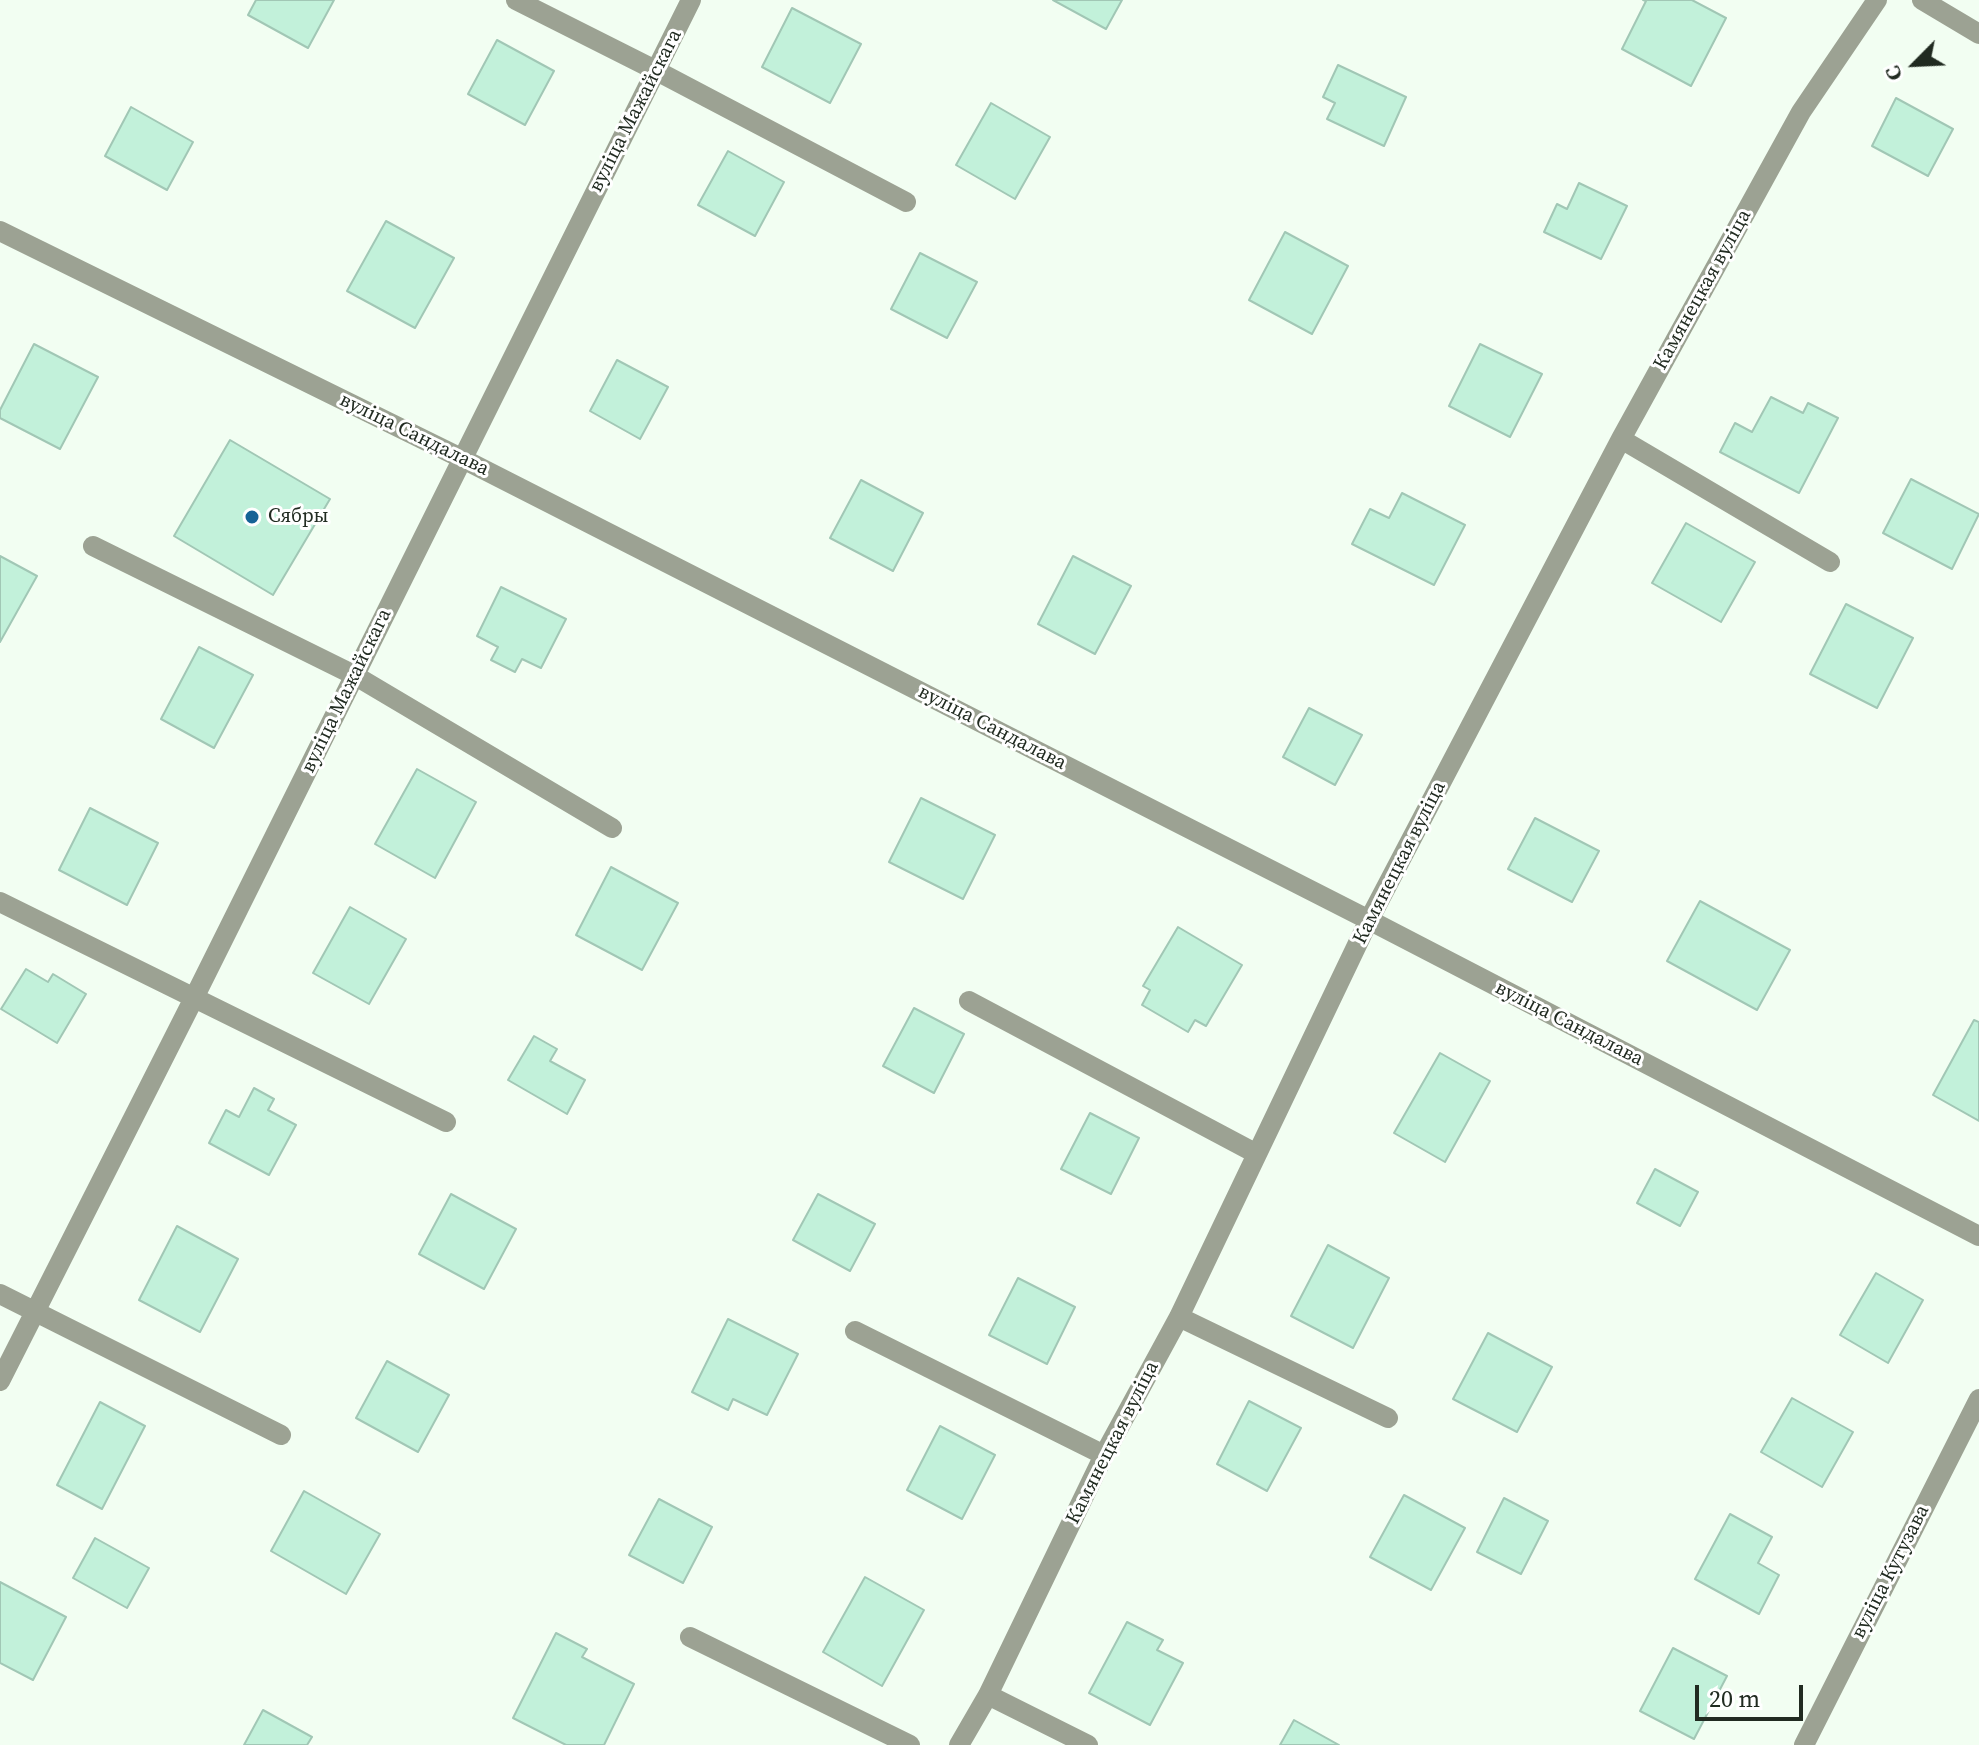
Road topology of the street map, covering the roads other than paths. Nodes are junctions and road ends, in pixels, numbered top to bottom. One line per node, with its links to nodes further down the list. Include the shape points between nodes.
1 (516, 0): 6 (street)
2 (691, 0): 6 (street, вуліца Мажайскага)
3 (1877, 0): 9 (street, Камянецкая вуліца, via 1801,112)
4 (1922, 0): 5 (street)
5 (1979, 34)
6 (655, 70): 7 (street); 10 (street, вуліца Мажайскага)
7 (906, 202)
8 (0, 231): 10 (street, вуліца Сандалава)
9 (1621, 439): 12 (street); 16 (street, Камянецкая вуліца)
10 (463, 459): 13 (street, вуліца Мажайскага); 16 (street, вуліца Сандалава)
11 (93, 546): 13 (street)
12 (1830, 562)
13 (354, 675): 14 (street); 17 (street, вуліца Мажайскага)
14 (612, 828)
15 (0, 902): 17 (street)
16 (1369, 920): 20 (street, Камянецкая вуліца); 21 (street, вуліца Сандалава)
17 (194, 998): 19 (street); 23 (street, вуліца Мажайскага)
18 (969, 1001): 20 (street)
19 (446, 1122)
20 (1257, 1154): 24 (street, Камянецкая вуліца)
21 (1979, 1236)
22 (0, 1294): 23 (street)
23 (36, 1312): 26 (street, вуліца Мажайскага); 29 (street)
24 (1179, 1317): 28 (street); 30 (street, Камянецкая вуліца)
25 (855, 1331): 30 (street)
26 (0, 1381)
27 (1979, 1399): 36 (street, вуліца Кутузава)
28 (1388, 1418)
29 (281, 1435)
30 (1104, 1455): 32 (street, Камянецкая вуліца)
31 (690, 1637): 33 (street)
32 (988, 1695): 34 (street, Камянецкая вуліца); 35 (street)
33 (910, 1745)
34 (959, 1745)
35 (1088, 1745)
36 (1804, 1745)

